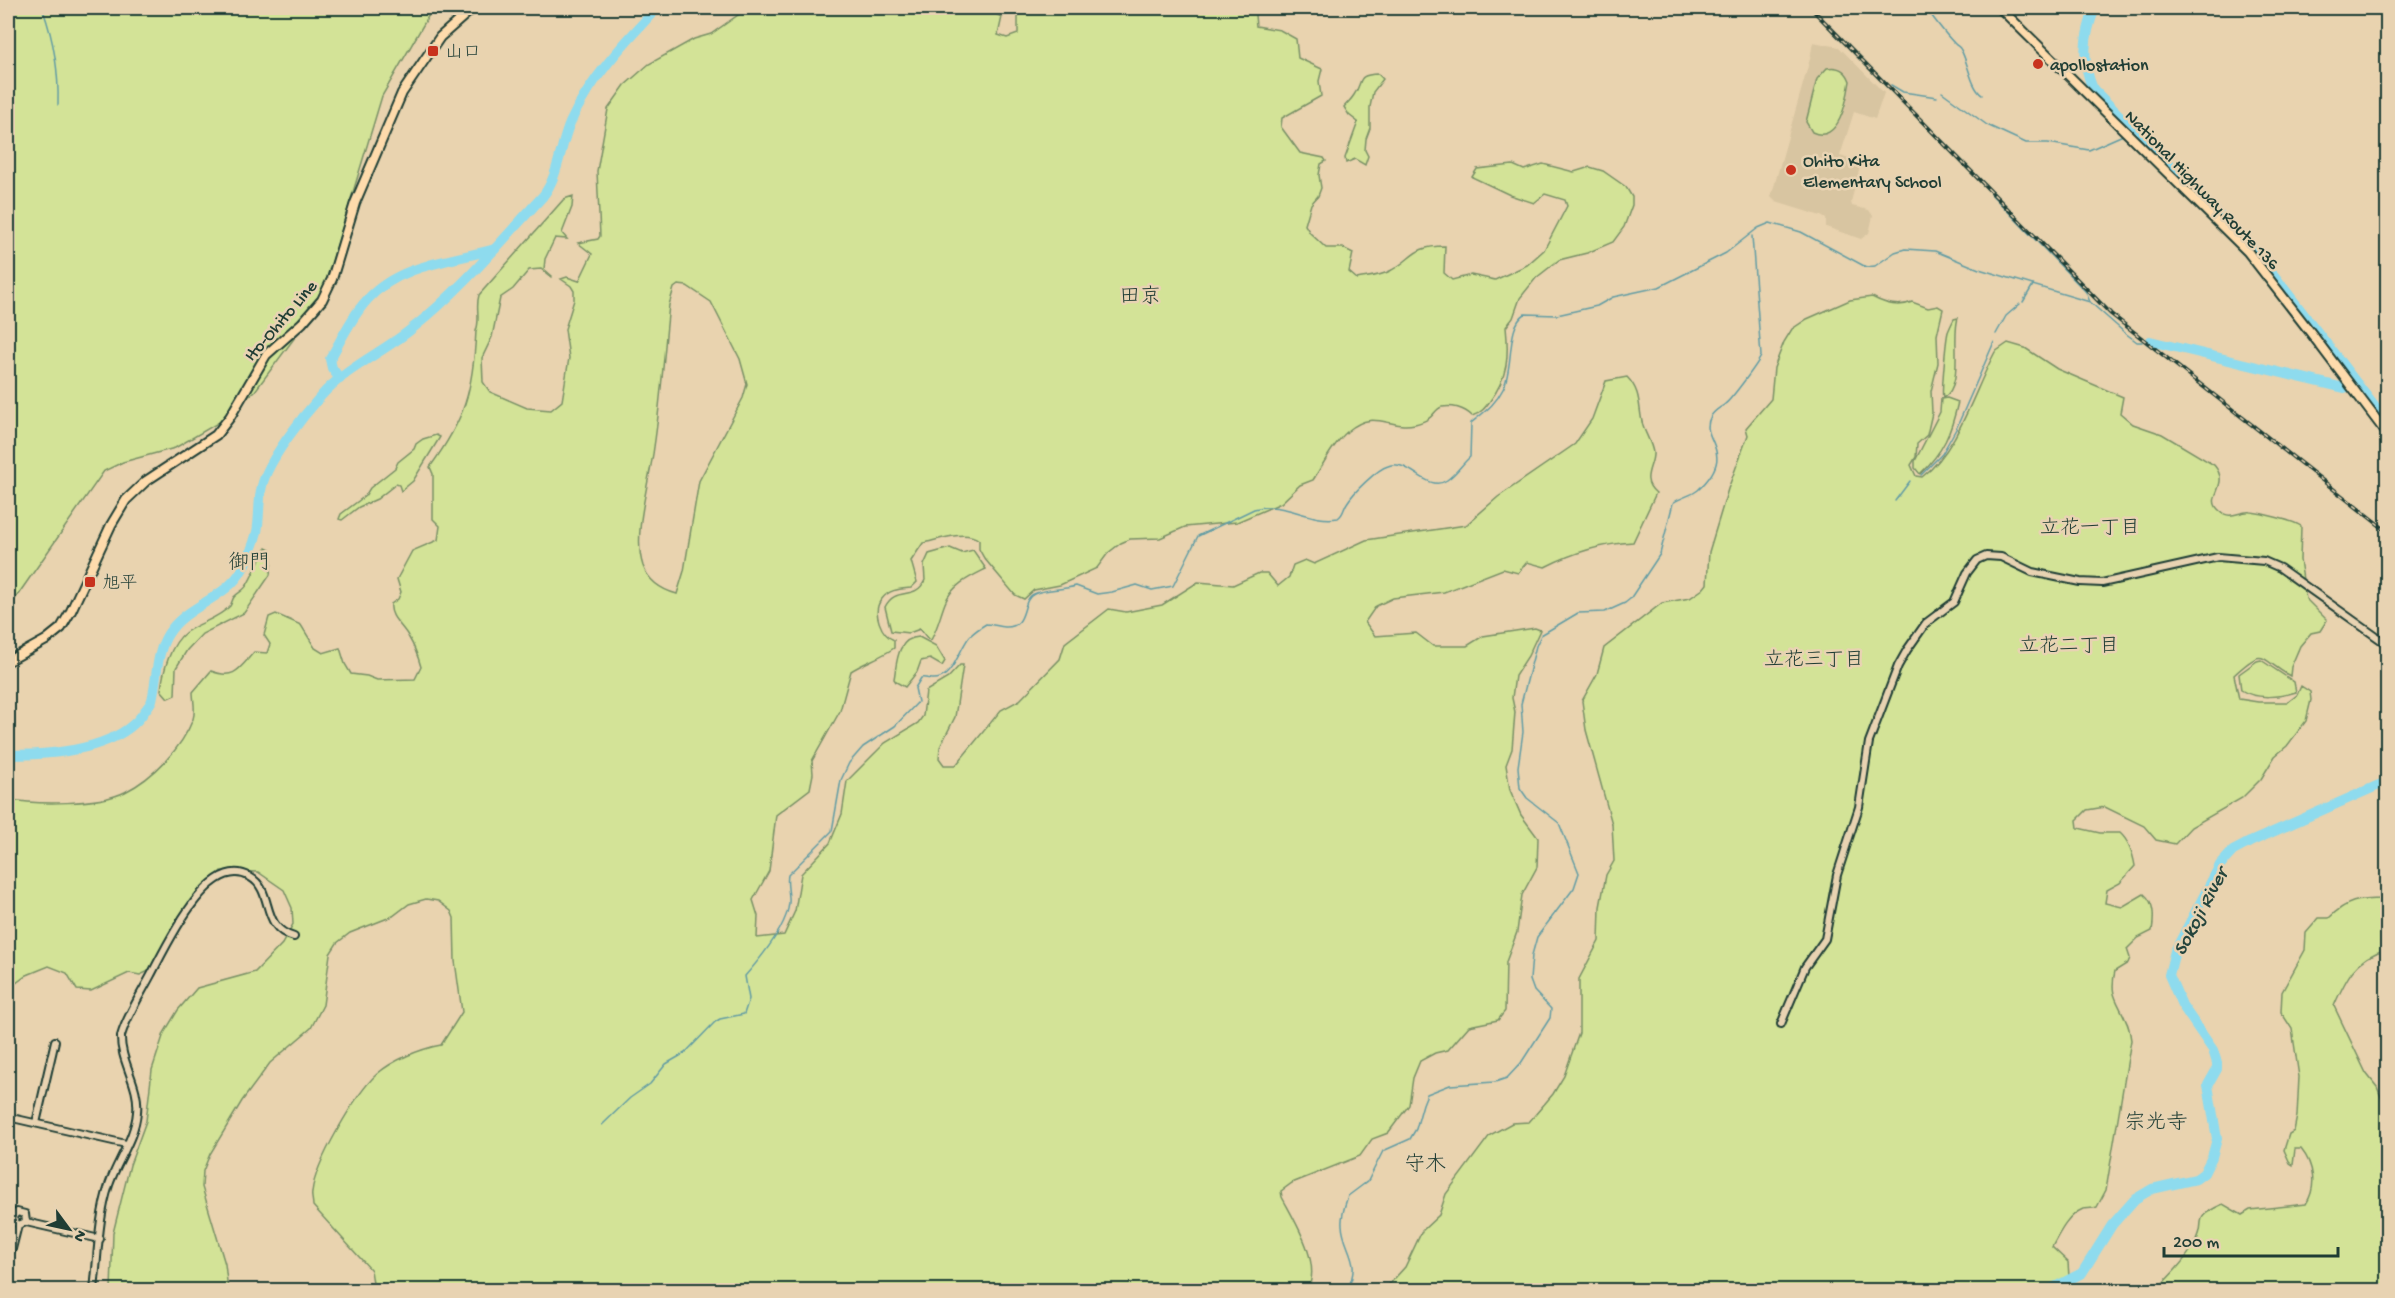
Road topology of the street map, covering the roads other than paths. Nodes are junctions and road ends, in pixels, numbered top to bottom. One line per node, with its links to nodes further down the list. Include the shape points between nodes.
1 (473, 8): 5 (main road, Ito-Ohito Line, via 440,38 402,93 355,203 322,300 266,355 216,435 146,481 126,500 61,628)
2 (2000, 8): 3 (main road, National Highway Route 136, via 2248,252)
3 (2388, 435)
4 (2387, 646): 6 (street); 8 (street, via 2280,568 2264,561 2209,558 2102,583 2032,572 2001,557 1982,558 1969,569 1954,602 1926,623 1898,666 1869,742 1859,807 1837,875 1825,939 1805,967)
5 (8, 661)
6 (2388, 709)
7 (294, 936): 12 (street, via 274,924 259,884 244,873 218,879 193,903 170,939 121,1036 138,1100 136,1119)
8 (1781, 1024)
9 (55, 1041): 11 (street)
10 (8, 1117): 11 (street)
11 (36, 1123): 12 (street)
12 (126, 1144): 15 (street, via 109,1185)
13 (26, 1222): 14 (street); 14 (street, via 25,1214 16,1212 12,1218); 15 (street)
14 (18, 1225): 16 (street, via 12,1249)
15 (100, 1239): 17 (street)
16 (8, 1248)
17 (94, 1290)

